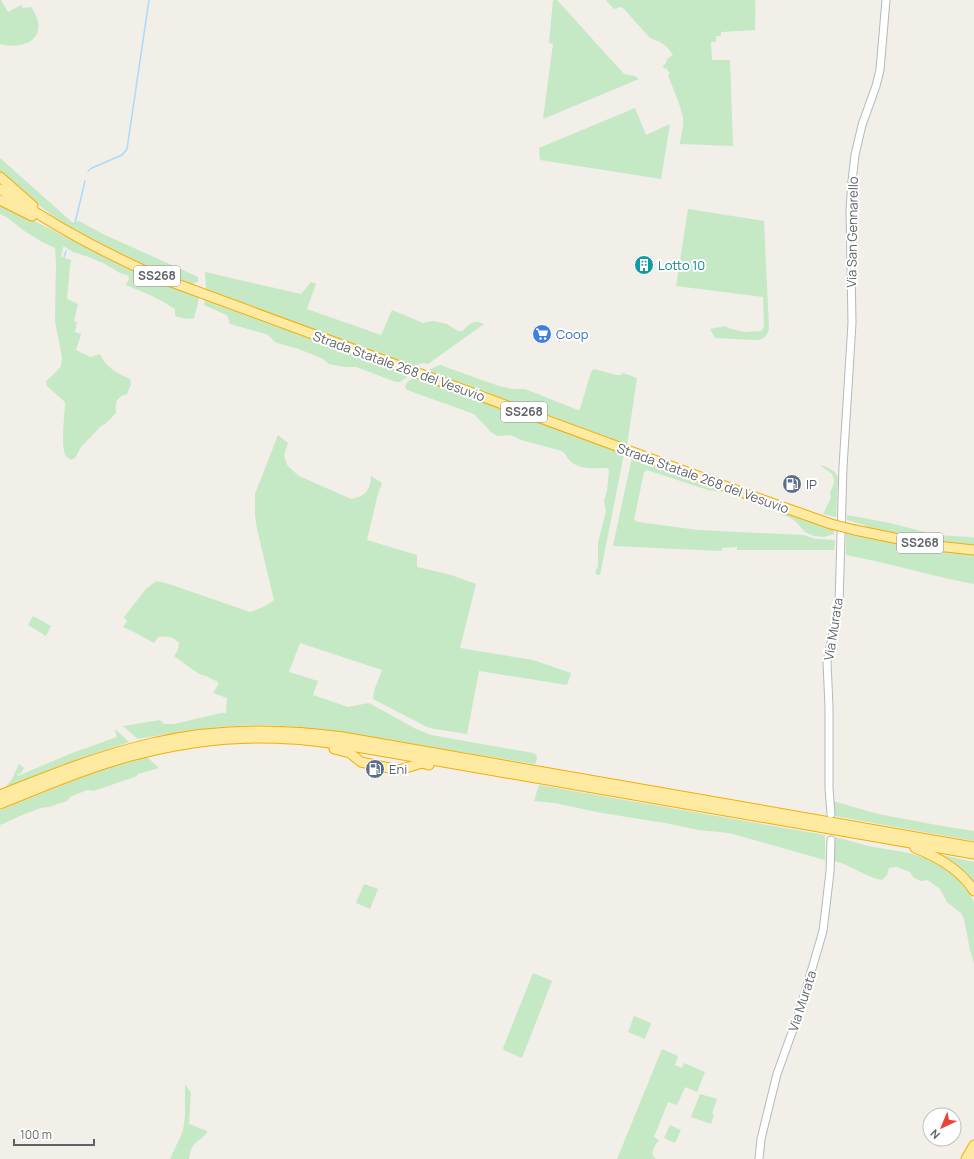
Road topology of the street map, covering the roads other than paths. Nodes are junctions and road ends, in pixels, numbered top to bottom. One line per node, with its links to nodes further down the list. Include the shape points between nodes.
1 (886, 0): 7 (street, Via San Gennarello, via 880,70 862,125 852,181 852,323)
2 (0, 177): 5 (highway)
3 (0, 189): 5 (highway, Strada Statale 268 del Vesuvio / SS268)
4 (0, 200): 6 (highway)
5 (50, 222): 6 (highway, Strada Statale 268 del Vesuvio / SS268)
6 (59, 227): 8 (highway, Strada Statale 268 del Vesuvio / SS268, bridge, via 94,247 196,292 782,507 866,533 928,545)
7 (843, 467): 15 (street, Via Murata, via 839,604 827,662)
8 (974, 550)
9 (280, 738): 10 (highway, via 351,746); 10 (highway, via 295,744 338,749 350,753 361,762 399,770 422,763 464,770); 14 (highway, via 220,740 160,749 102,765)
10 (475, 767): 11 (highway)
11 (529, 773): 12 (highway); 13 (highway, via 324,734 240,731 182,737 138,746)
12 (547, 777): 17 (highway); 18 (highway)
13 (2, 794)
14 (0, 804)
15 (831, 814)
16 (831, 840): 22 (street, Via Murata, via 830,872 821,938 799,1013 777,1074 761,1139)
17 (895, 841): 19 (highway); 20 (highway, via 943,862 957,871)
18 (974, 846)
19 (974, 854)
20 (974, 891)
21 (974, 1145): 23 (highway)
22 (759, 1159)
23 (966, 1159)

